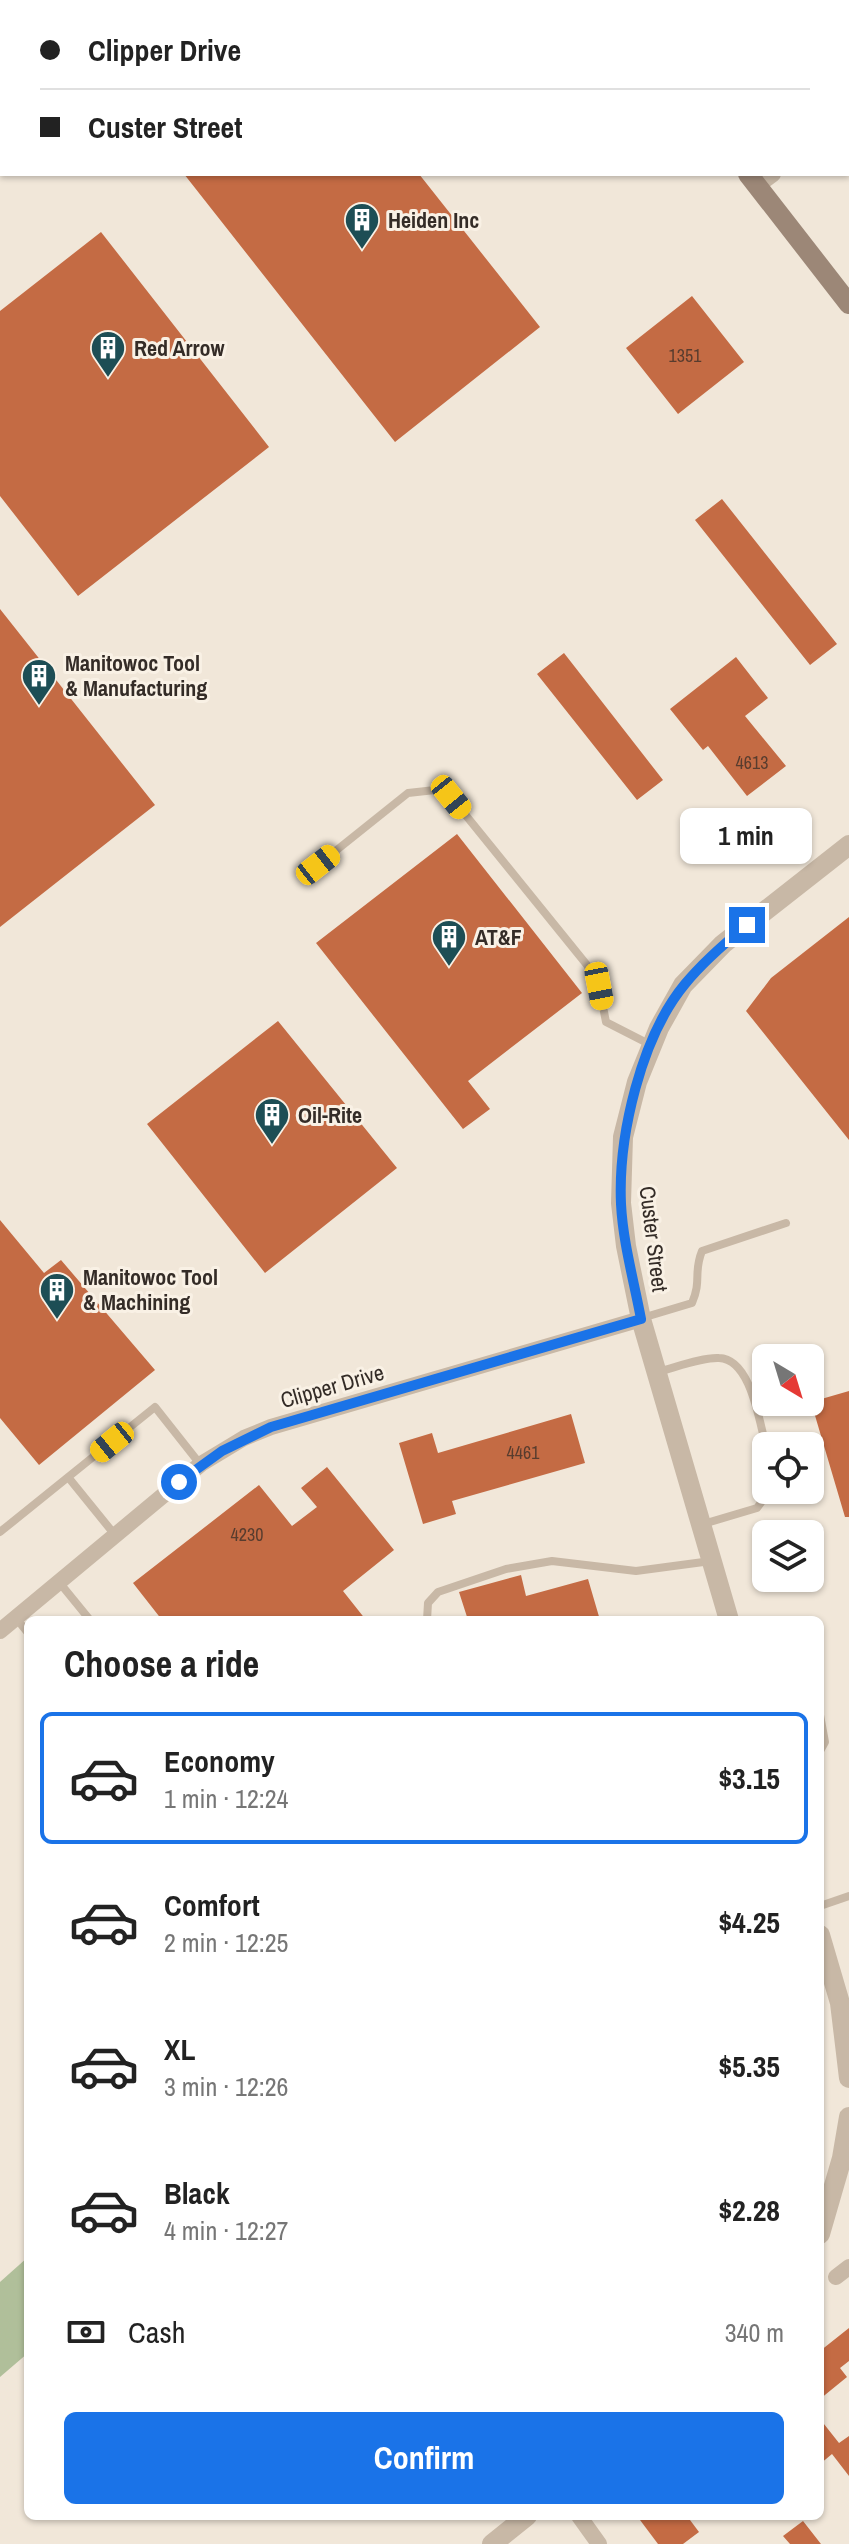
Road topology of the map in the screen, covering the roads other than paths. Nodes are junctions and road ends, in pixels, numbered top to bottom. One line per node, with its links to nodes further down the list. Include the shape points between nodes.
1 (759, 178): 2 (main road)
2 (849, 304)
3 (847, 849): 5 (street, Custer Street, via 723,944 683,985)
4 (318, 865): 5 (lane, via 408,793 435,790 451,797 587,965 599,986 606,1022)
5 (652, 1045): 7 (street, Custer Street, via 623,1137 621,1203)
6 (786, 1223): 7 (lane, via 702,1251 696,1266 700,1286 692,1303)
7 (641, 1319): 8 (street, Custer Street); 10 (street, Clipper Drive, via 271,1427)
8 (657, 1372): 9 (lane, via 718,1357 733,1361 744,1373); 13 (street, Custer Street)
9 (762, 1432)
10 (201, 1464): 11 (lane, via 155,1407); 15 (street, Clipper Drive)
11 (68, 1477): 14 (lane); 15 (lane)
12 (760, 1504): 13 (lane)
13 (701, 1524): 16 (street, Custer Street)
14 (0, 1532)
15 (115, 1536): 17 (street, Clipper Drive)
16 (711, 1561): 19 (lane, via 636,1571 552,1561 506,1569 438,1592 428,1603); 20 (street, Custer Street)
17 (59, 1582): 18 (lane); 21 (street, Clipper Drive)
18 (87, 1616)
19 (427, 1616)
20 (728, 1616)
21 (16, 1618): 22 (lane); 23 (street, Clipper Drive)
22 (24, 1628)
23 (0, 1631)
24 (849, 1896): 25 (lane)
25 (824, 1905)
26 (824, 1949): 27 (street)
27 (846, 2021): 28 (street)
28 (849, 2078)
29 (849, 2117): 30 (street)
30 (846, 2159): 31 (street)
31 (824, 2222)
32 (522, 2520): 34 (street)
33 (582, 2520): 35 (street)
34 (492, 2544)
35 (599, 2544)

